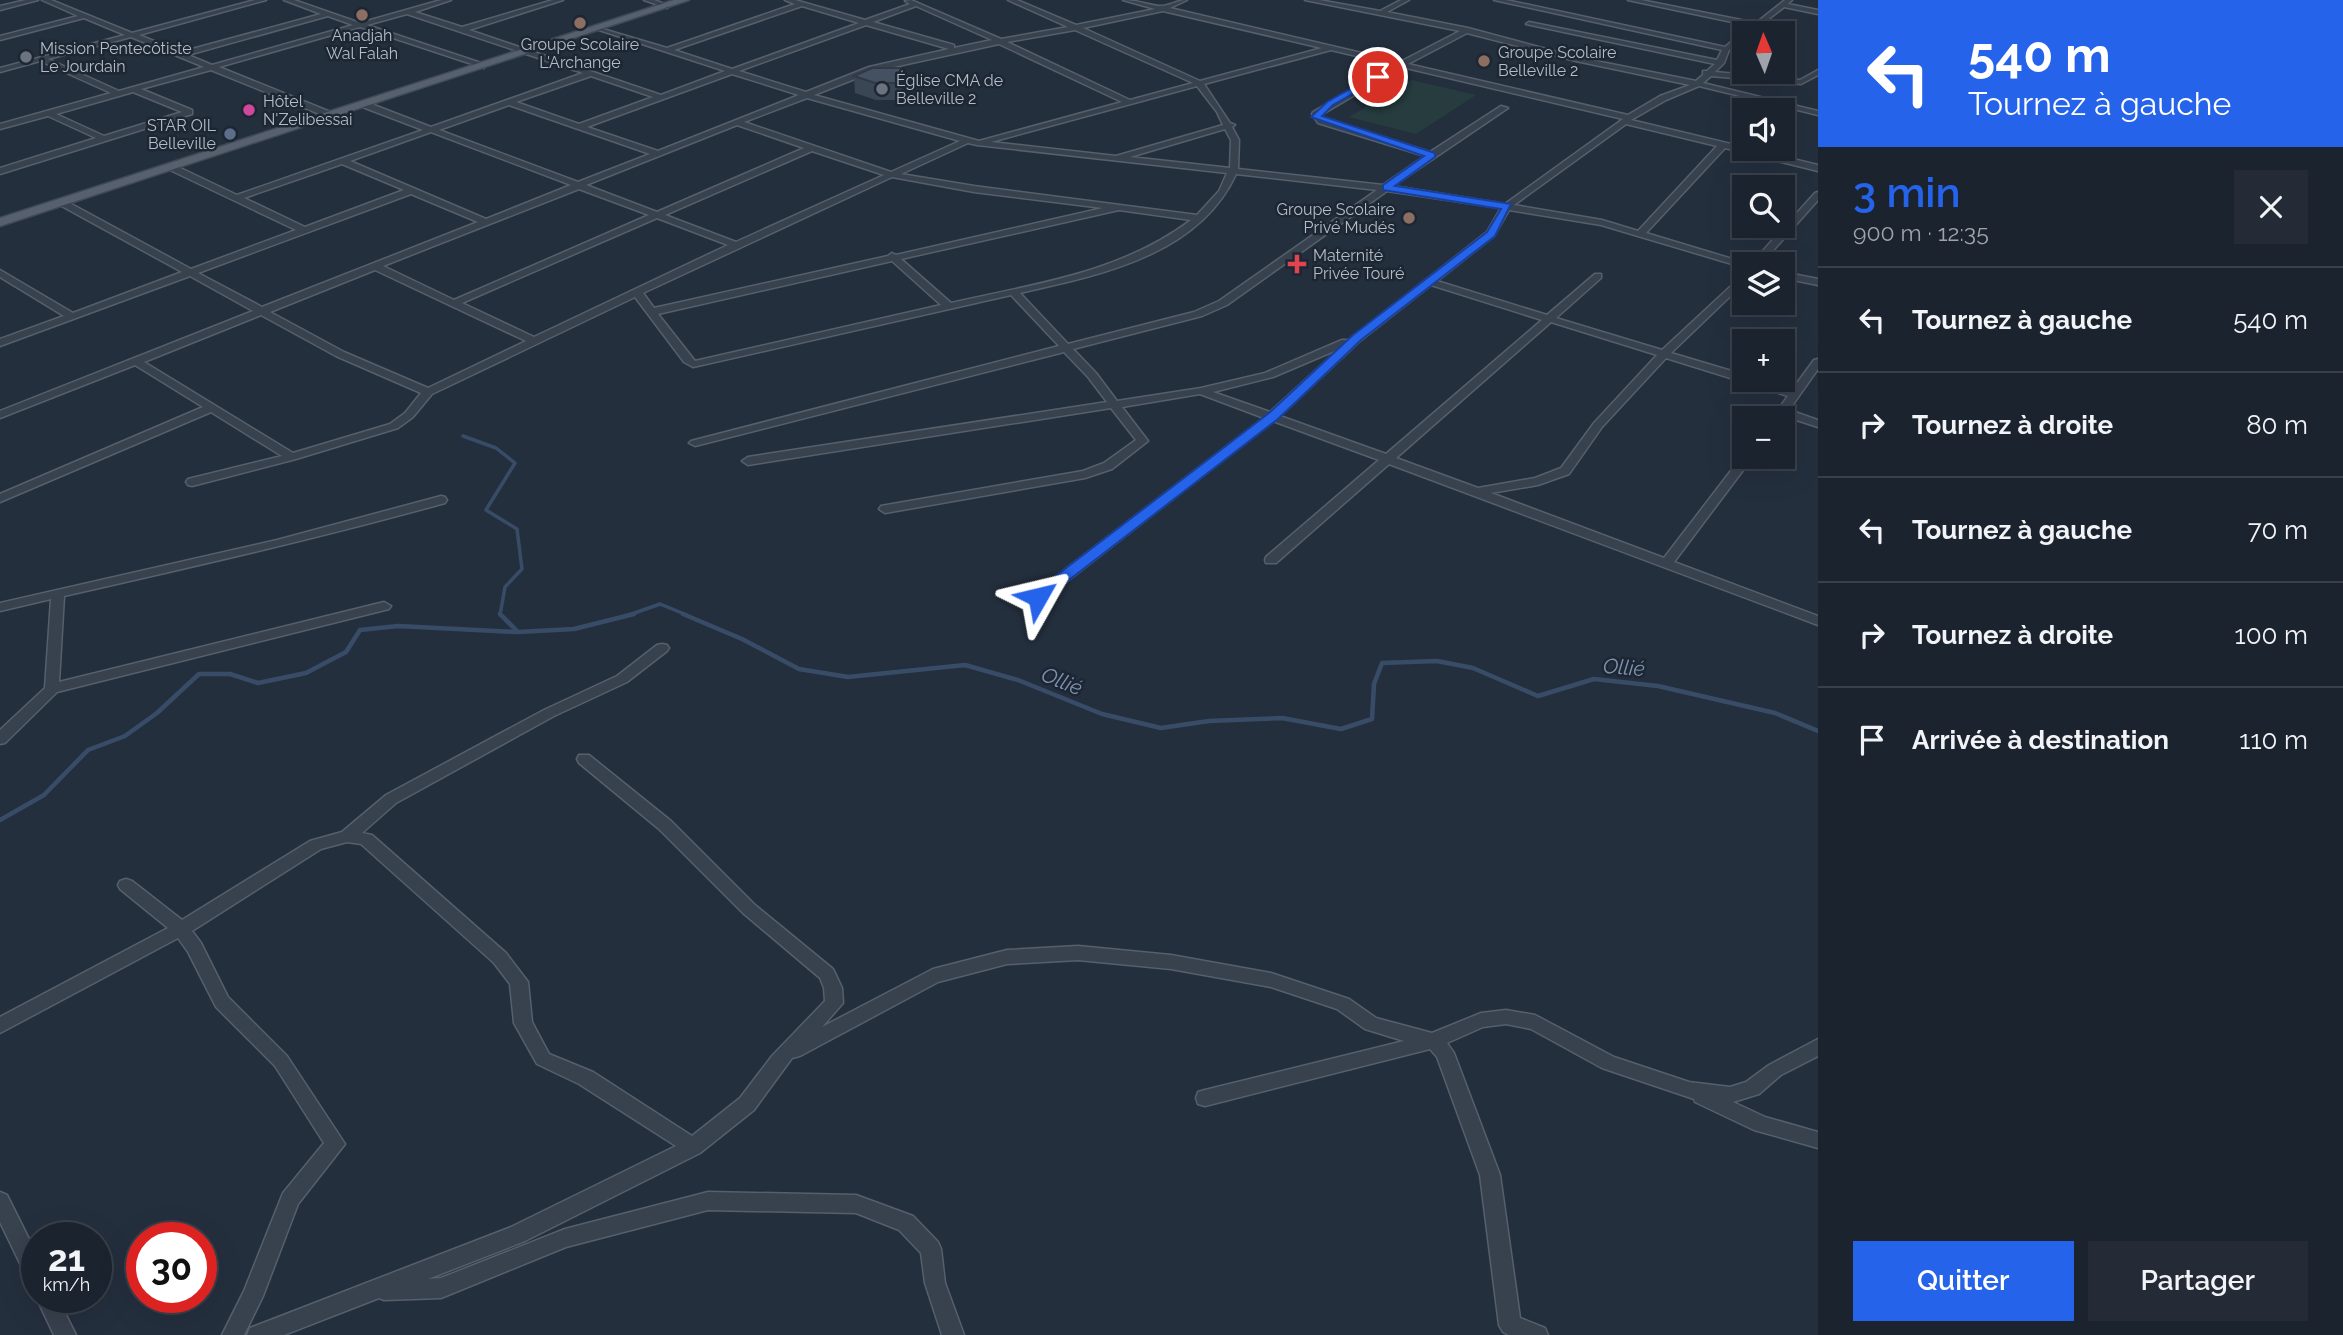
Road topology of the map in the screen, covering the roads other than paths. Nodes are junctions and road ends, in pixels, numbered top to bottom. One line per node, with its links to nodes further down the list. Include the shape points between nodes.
1 (36, 0): 25 (street)
2 (263, 0): 41 (street)
3 (287, 0): 30 (street)
4 (448, 0): 19 (street)
5 (560, 0): 39 (street)
6 (647, 0): 23 (street)
7 (684, 0): 23 (main road)
8 (788, 0): 21 (street)
9 (906, 0): 22 (street)
10 (1012, 0): 37 (street)
11 (1126, 0): 26 (street)
12 (1184, 0): 26 (street)
13 (1308, 0): 28 (street)
14 (1406, 0): 28 (street)
15 (1497, 0): 47 (street)
16 (1631, 0): 24 (street)
17 (1669, 0): 24 (street)
18 (50, 1): 31 (street)
19 (433, 2): 27 (street)
20 (1785, 2): 29 (street); 33 (street)
21 (802, 4): 34 (street); 48 (street)
22 (916, 4): 34 (street); 43 (street)
23 (667, 6): 38 (main road)
24 (1660, 6): 32 (street)
25 (0, 8)
26 (1164, 9): 37 (street); 45 (street)
27 (409, 12): 35 (street); 39 (street)
28 (1382, 12): 40 (street)
29 (1818, 12)
30 (328, 14): 35 (street); 50 (street)
31 (85, 16): 41 (street); 42 (street)
32 (1738, 21)
33 (1757, 21)
34 (867, 23): 46 (street); 57 (street)
35 (359, 24): 54 (street); 55 (street)
36 (1529, 24): 52 (street)
37 (1077, 27): 43 (street); 62 (street)
38 (598, 28): 48 (street); 49 (main road)
39 (464, 29): 49 (street)
40 (1468, 30): 53 (street); 63 (street, via 1576,59)
41 (131, 35): 50 (street); 51 (street)
42 (0, 38)
43 (1003, 42): 46 (street); 70 (street)
44 (1732, 43): 47 (street)
45 (1332, 47): 53 (street); 62 (street)
46 (955, 48): 67 (street, via 872,69)
47 (1726, 49): 52 (street)
48 (668, 50): 57 (street)
49 (526, 52): 54 (main road); 60 (street)
50 (180, 55): 55 (street)
51 (41, 59): 56 (street); 66 (street)
52 (1720, 63): 59 (street)
53 (1402, 64): 76 (street); 87 (street, via 1330,103 1315,117)
54 (481, 66): 71 (main road)
55 (209, 67): 65 (street); 75 (street)
56 (0, 69)
57 (735, 71): 67 (street); 68 (street)
58 (1818, 72): 61 (street)
59 (1706, 73): 61 (street); 63 (street)
60 (590, 74): 68 (street); 69 (street)
61 (1801, 82): 64 (street)
62 (1200, 83): 70 (street); 78 (street)
63 (1698, 84): 74 (street); 76 (street)
64 (1818, 86)
65 (133, 89): 66 (street); 82 (street, via 189,112)
66 (118, 93): 73 (street)
67 (803, 94): 77 (street); 83 (street)
68 (660, 97): 80 (street)
69 (508, 102): 80 (street); 81 (street)
70 (1128, 102): 83 (street)
71 (363, 104): 75 (main road); 81 (street)
72 (1504, 108): 87 (street)
73 (48, 113): 79 (street); 82 (street)
74 (1818, 113)
75 (330, 115): 90 (main road)
76 (1627, 120): 84 (street); 101 (street)
77 (735, 122): 85 (street); 86 (street)
78 (1231, 124): 88 (street); 93 (street)
79 (0, 127)
80 (579, 127): 86 (street)
81 (428, 130): 89 (street); 95 (street)
82 (104, 139): 92 (street)
83 (972, 142): 88 (street); 94 (street)
84 (1723, 145): 91 (street); 108 (street)
85 (810, 149): 94 (street); 103 (street)
86 (658, 153): 95 (street)
87 (1431, 155): 96 (street)
88 (1111, 160): 93 (street)
89 (342, 161): 97 (street); 99 (street)
90 (171, 167): 99 (street); 100 (main road)
91 (1818, 168)
92 (0, 171)
93 (1235, 173): 96 (street); 104 (street)
94 (893, 175): 102 (street); 109 (street)
95 (576, 186): 103 (street); 106 (street)
96 (1387, 188): 101 (street); 132 (street, via 1223,303 1180,319)
97 (410, 191): 106 (street); 107 (street)
98 (1818, 195): 110 (street)
99 (237, 198): 107 (street)
100 (61, 202): 105 (main road); 114 (street)
101 (1507, 206): 108 (street, via 1581,218); 118 (street, via 1491,234)
102 (1117, 208): 104 (street); 111 (street)
103 (660, 216): 109 (street); 123 (street)
104 (1199, 218): 122 (street, via 1150,253 1118,266)
105 (0, 222)
106 (486, 222): 113 (street)
107 (306, 230): 114 (street)
108 (1640, 234): 112 (street)
109 (736, 245): 121 (street)
110 (1767, 252)
111 (892, 256): 124 (street); 126 (street)
112 (1732, 261)
113 (375, 266): 123 (street); 125 (street)
114 (193, 272): 125 (street); 127 (street)
115 (2, 276): 127 (street)
116 (1598, 276): 128 (street)
117 (1795, 277): 119 (street)
118 (1430, 282): 128 (street); 129 (street)
119 (1818, 282)
120 (1732, 289): 133 (street)
121 (637, 292): 126 (street); 130 (street)
122 (1013, 292): 124 (street); 132 (street)
123 (454, 303): 130 (street)
124 (948, 306): 126 (street, via 693,364)
125 (264, 310): 134 (street); 138 (street, via 340,354)
126 (652, 312)
127 (73, 317): 131 (street)
128 (1550, 319): 133 (street); 150 (street)
129 (1357, 338): 137 (street, via 1269,375); 145 (street)
130 (533, 341): 138 (street)
131 (0, 344)
132 (1066, 346): 141 (street); 148 (street)
133 (1664, 354): 136 (street); 154 (street, via 1598,425 1565,471)
134 (134, 360): 143 (street); 144 (street)
135 (1818, 362): 140 (street)
136 (1732, 375)
137 (1201, 391): 141 (street); 145 (street)
138 (428, 392): 149 (street, via 394,426)
139 (1787, 392): 140 (street)
140 (1796, 395): 142 (street)
141 (1116, 403): 151 (street); 157 (street, via 1142,441 1108,466 1085,474)
142 (1787, 406)
143 (209, 409): 149 (street); 155 (street)
144 (0, 415)
145 (1273, 416): 150 (street); 161 (street)
146 (1795, 419): 147 (street)
147 (1818, 424)
148 (695, 443)
149 (292, 457): 153 (street)
150 (1387, 459): 154 (street); 158 (street)
151 (748, 461)
152 (1738, 469): 159 (street)
153 (192, 482)
154 (1478, 492): 159 (street)
155 (0, 498)
156 (440, 500): 160 (street, via 338,531)
157 (885, 509)
158 (1271, 560)
159 (1667, 563): 164 (street)
160 (58, 593): 163 (street); 166 (street)
161 (1038, 597)
162 (384, 606): 166 (street)
163 (0, 607)
164 (1818, 621)
165 (662, 648): 169 (street, via 622,679 391,799)
166 (52, 689): 167 (street)
167 (0, 739)
168 (584, 759): 175 (street, via 665,825 749,909 827,974 834,1003)
169 (347, 835): 171 (street, via 316,845); 179 (street, via 366,839 500,958 519,982 523,1023 543,1059 586,1078)
170 (126, 885): 171 (street)
171 (181, 929): 172 (street); 186 (street, via 222,1002 281,1061 335,1144 290,1199)
172 (0, 1026)
173 (1433, 1041): 175 (street, via 1371,1024 1343,1004 1271,980 1171,962 1078,953 1007,957 933,976); 176 (street, via 1481,1020 1515,1018 1535,1022 1608,1063); 177 (street); 189 (street, via 1445,1053 1490,1175 1510,1325)
174 (1818, 1047): 176 (street, via 1752,1088 1730,1095)
175 (778, 1061): 179 (street, via 747,1104)
176 (1689, 1090): 178 (street, via 1761,1124)
177 (1205, 1098)
178 (1818, 1140)
179 (693, 1147): 182 (street, via 518,1234)
180 (0, 1201): 181 (street)
181 (21, 1244)
182 (372, 1290): 184 (street); 188 (street, via 441,1288 565,1238 708,1201 856,1204 906,1223 931,1249 935,1283)
183 (54, 1313): 185 (street)
184 (289, 1329): 187 (street)
185 (65, 1335)
186 (233, 1335)
187 (258, 1335)
188 (953, 1335)
189 (1537, 1335)

